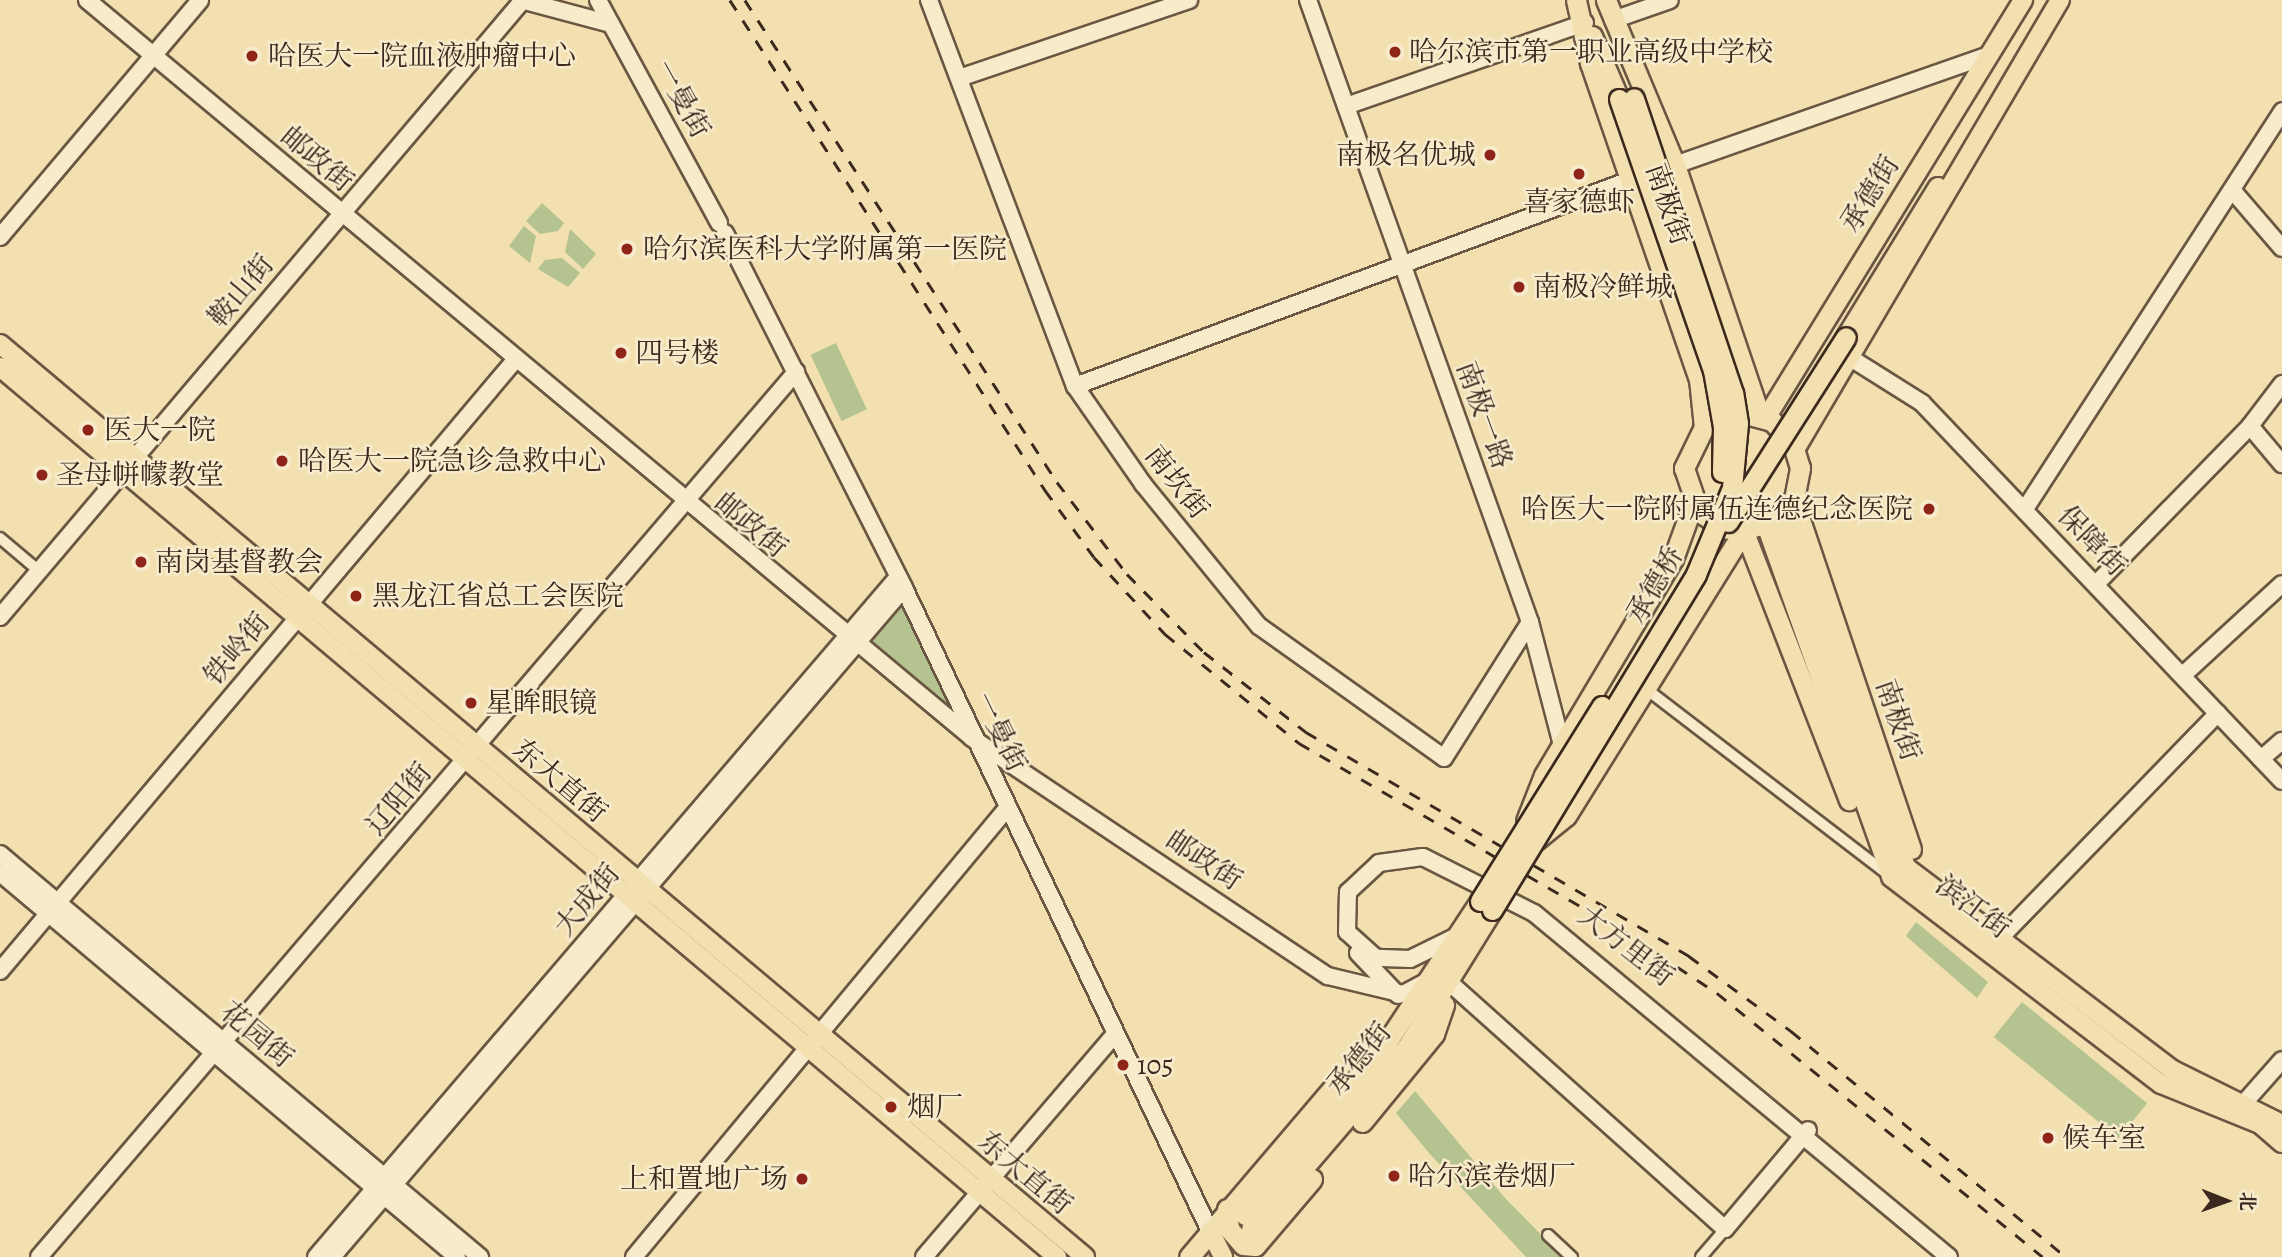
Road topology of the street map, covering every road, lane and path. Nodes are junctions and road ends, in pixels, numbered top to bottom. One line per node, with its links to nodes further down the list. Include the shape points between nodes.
1 (87, 0): 17 (street, 邮政街)
2 (200, 0): 17 (street)
3 (522, 0): 15 (street); 26 (street, 鞍山街)
4 (545, 0): 15 (street)
5 (597, 0): 15 (street, 一曼街)
6 (929, 0): 19 (street, 南坎街)
7 (1189, 0): 19 (street)
8 (1308, 0): 21 (street, 南极一路)
9 (1576, 0): 16 (highway, 南极街)
10 (1606, 0): 14 (highway, 南极街)
11 (1670, 0): 14 (street)
12 (2023, 0): 18 (main road, 承德街)
13 (2058, 0): 30 (main road, via 2000,85); 32 (main road)
14 (1613, 20): 20 (highway); 23 (highway, 南极街)
15 (609, 21): 35 (street, 一曼街)
16 (1584, 23): 20 (highway); 21 (street); 24 (highway, 南极街, via 1590,63)
17 (153, 55): 26 (street, 邮政街); 27 (street)
18 (1989, 55): 23 (street); 38 (main road, 承德街)
19 (959, 78): 37 (street, 南坎街)
20 (1626, 98): 53 (highway, 承德桥, bridge, via 1725,362 1738,423 1732,488); 73 (highway, 承德桥, bridge, via 1713,370 1723,466 1712,512 1686,569)
21 (1346, 106): 29 (street, 南极一路)
22 (2282, 111): 25 (street)
23 (1675, 165): 38 (highway, 南极街)
24 (1630, 180): 29 (street); 40 (highway, 南极街, via 1699,379)
25 (2233, 191): 28 (street); 48 (street)
26 (341, 214): 33 (street, 邮政街); 42 (street, 鞍山街)
27 (0, 237)
28 (2282, 248)
29 (1403, 266): 37 (street); 60 (street, 南极一路)
30 (1846, 337): 53 (highway, bridge)
31 (0, 344): 42 (main road, 东大直街)
32 (1849, 357): 41 (main road); 48 (street, 保障街, via 1922,403)
33 (515, 360): 46 (street, 邮政街); 57 (street, 铁岭街)
34 (0, 368): 44 (main road, 东大直街)
35 (796, 372): 46 (street, 辽阳街); 54 (street, 一曼街)
36 (2282, 384): 39 (street)
37 (1074, 386): 60 (street, 南坎街, via 1143,484 1259,626 1444,758)
38 (1763, 417): 40 (highway, via 1735,414); 41 (highway)
39 (2250, 426): 43 (street); 55 (street)
40 (1704, 427): 47 (highway, via 1685,459)
41 (1796, 448): 45 (highway, via 1800,479)
42 (136, 456): 44 (street, 鞍山街); 57 (main road, 东大直街)
43 (2282, 464)
44 (123, 472): 52 (street, 鞍山街); 59 (main road, 东大直街)
45 (1794, 499): 49 (highway); 78 (main road, 南极街)
46 (683, 502): 61 (street, 邮政街); 68 (street, 辽阳街)
47 (1693, 504): 50 (highway, via 1715,524); 67 (highway, via 1674,559)
48 (2025, 509): 55 (street, 保障街)
49 (1774, 520): 50 (highway); 75 (main road); 76 (main road, 南极街)
50 (1744, 530): 63 (highway); 75 (main road, via 1836,775)
51 (0, 538): 52 (street)
52 (39, 571): 58 (street, 鞍山街)
53 (1696, 574): 73 (highway, 承德桥, bridge)
54 (901, 582): 61 (street, 大成街); 65 (street, 一曼街)
55 (2097, 583): 62 (street, 保障街)
56 (2282, 584): 62 (street)
57 (310, 603): 59 (street, 铁岭街); 68 (main road, 东大直街)
58 (0, 617)
59 (298, 618): 70 (main road, 东大直街); 82 (street, 铁岭街)
60 (1530, 622): 67 (street, 南极一路)
61 (850, 642): 65 (street, 邮政街); 79 (street, 大成街)
62 (2183, 675): 64 (street, 保障街)
63 (1645, 688): 73 (highway, via 1566,816); 76 (street, 滨江街)
64 (2218, 713): 69 (street, 保障街); 84 (street)
65 (972, 738): 72 (street, 一曼街); 87 (street, 邮政街, via 1328,976)
66 (2282, 741): 69 (street)
67 (1562, 745): 73 (highway, bridge)
68 (478, 746): 70 (street, 辽阳街); 79 (main road, 东大直街)
69 (2261, 759): 71 (street, 保障街)
70 (466, 760): 80 (main road, 东大直街); 90 (street, 辽阳街)
71 (2282, 781)
72 (1008, 807): 88 (street, 一曼街); 89 (street)
73 (1529, 837): 81 (highway, 承德桥, bridge)
74 (0, 854): 82 (street, 花园街)
75 (1885, 859): 76 (main road)
76 (1898, 872): 78 (main road, 滨江街); 92 (main road, 滨江街, via 2161,1084)
77 (0, 873): 82 (street, 花园街)
78 (1922, 880): 84 (main road, 滨江街)
79 (642, 885): 80 (street, 大成街); 89 (main road, 东大直街)
80 (630, 900): 89 (main road, 东大直街); 97 (street, 大成街)
81 (1486, 905): 83 (highway, 承德街); 86 (highway, 承德街)
82 (53, 908): 85 (street, 铁岭街); 90 (street, 花园街)
83 (1459, 935): 86 (highway, 承德街); 94 (street, 大方里街, via 1427,954 1394,962 1354,943 1344,907 1361,875 1399,858 1438,859 1579,945)
84 (2000, 938): 92 (main road, 滨江街, via 2171,1069)
85 (0, 971)
86 (1435, 983): 87 (highway); 98 (street); 100 (highway, 承德街); 100 (highway, 承德街, via 1407,1046)
87 (1401, 999): 94 (street, 大方里街, via 1348,943 1340,922 1341,895 1356,873 1378,859 1434,854 1534,907); 100 (highway)
88 (1114, 1035): 96 (street); 99 (street, 一曼街)
89 (815, 1043): 96 (main road, 东大直街); 107 (street)
90 (222, 1050): 97 (street, 花园街); 102 (street, 辽阳街)
91 (2282, 1060): 92 (street)
92 (2240, 1108): 93 (main road, 滨江街); 95 (main road, 滨江街)
93 (2282, 1124)
94 (1806, 1133): 98 (street); 115 (street, 大方里街); 116 (street, 大方里街)
95 (2282, 1143)
96 (984, 1185): 108 (street); 109 (main road, 东大直街); 110 (main road, 东大直街)
97 (385, 1186): 103 (street, 大成街); 104 (street, 大成街); 105 (street, 花园街); 106 (street, 花园街)
98 (1725, 1229): 114 (street)
99 (1210, 1231): 100 (highway); 111 (highway); 112 (main road, 一曼街)
100 (1246, 1231)
101 (1548, 1235): 113 (street)
102 (39, 1257)
103 (316, 1257)
104 (332, 1257)
105 (457, 1257)
106 (480, 1257)
107 (634, 1257)
108 (924, 1257)
109 (1057, 1257)
110 (1086, 1257)
111 (1189, 1257)
112 (1223, 1257)
113 (1572, 1257)
114 (1701, 1257)
115 (1949, 1257)
116 (1959, 1257)

